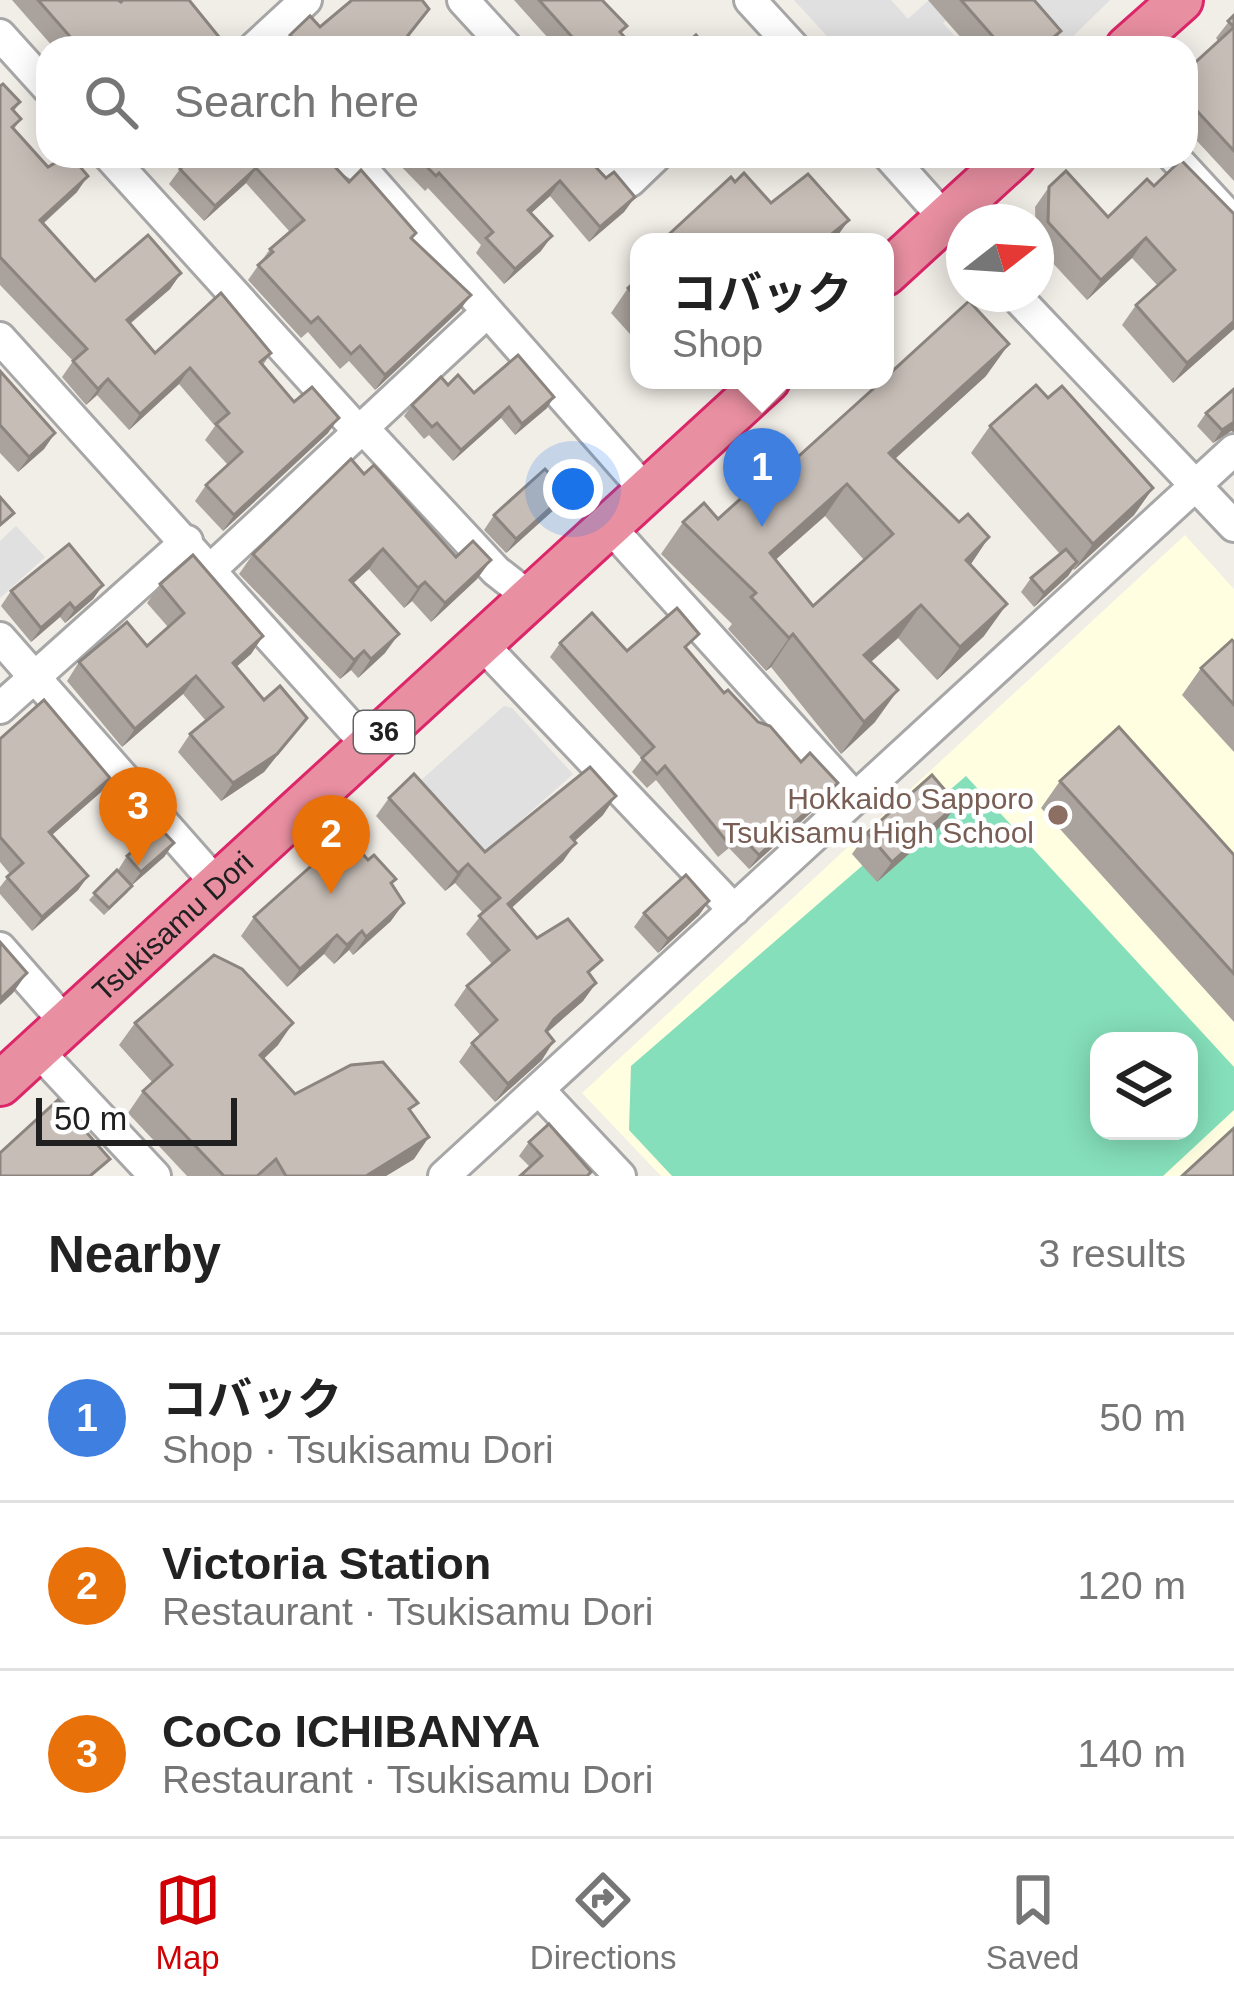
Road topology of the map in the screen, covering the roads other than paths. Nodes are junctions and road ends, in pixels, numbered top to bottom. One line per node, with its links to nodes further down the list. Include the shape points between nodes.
1 (306, 0): 6 (street)
2 (463, 0): 7 (street)
3 (750, 0): 8 (street)
4 (1181, 0): 9 (highway)
5 (0, 35): 10 (street)
6 (267, 36)
7 (496, 36)
8 (776, 36)
9 (1140, 36)
10 (36, 75)
11 (120, 168): 27 (street)
12 (361, 168): 23 (street)
13 (617, 168): 14 (street, via 630,182)
14 (644, 168)
15 (900, 168): 19 (street)
16 (1004, 168): 18 (highway)
17 (1184, 168): 20 (street)
18 (976, 204)
19 (946, 220)
20 (1234, 222)
21 (946, 236): 22 (highway)
22 (894, 268)
23 (487, 312): 27 (street); 30 (street)
24 (1031, 312): 29 (street)
25 (0, 338): 33 (street)
26 (758, 389): 30 (highway, Tsukisamu Dori / 36)
27 (362, 431): 34 (street); 35 (street)
28 (1234, 450): 29 (street)
29 (1197, 485): 32 (street); 41 (street)
30 (645, 490): 31 (highway, Tsukisamu Dori / 36)
31 (609, 526): 35 (highway, Tsukisamu Dori / 36); 41 (street)
32 (1234, 526)
33 (188, 541): 34 (street); 38 (street)
34 (207, 573): 40 (street)
35 (532, 599): 37 (highway, Tsukisamu Dori / 36)
36 (0, 638): 38 (street)
37 (481, 643): 40 (highway, Tsukisamu Dori / 36); 43 (street)
38 (33, 678): 39 (street); 42 (street)
39 (0, 708)
40 (368, 746): 42 (highway, Tsukisamu Dori / 36)
41 (855, 798): 43 (street)
42 (217, 884): 45 (highway, Tsukisamu Dori / 36)
43 (734, 910): 47 (street)
44 (0, 948): 45 (street)
45 (52, 1037): 46 (highway, Tsukisamu Dori / 36); 48 (street)
46 (0, 1084)
47 (539, 1090): 49 (street); 50 (street)
48 (155, 1176)
49 (444, 1176)
50 (620, 1176)

